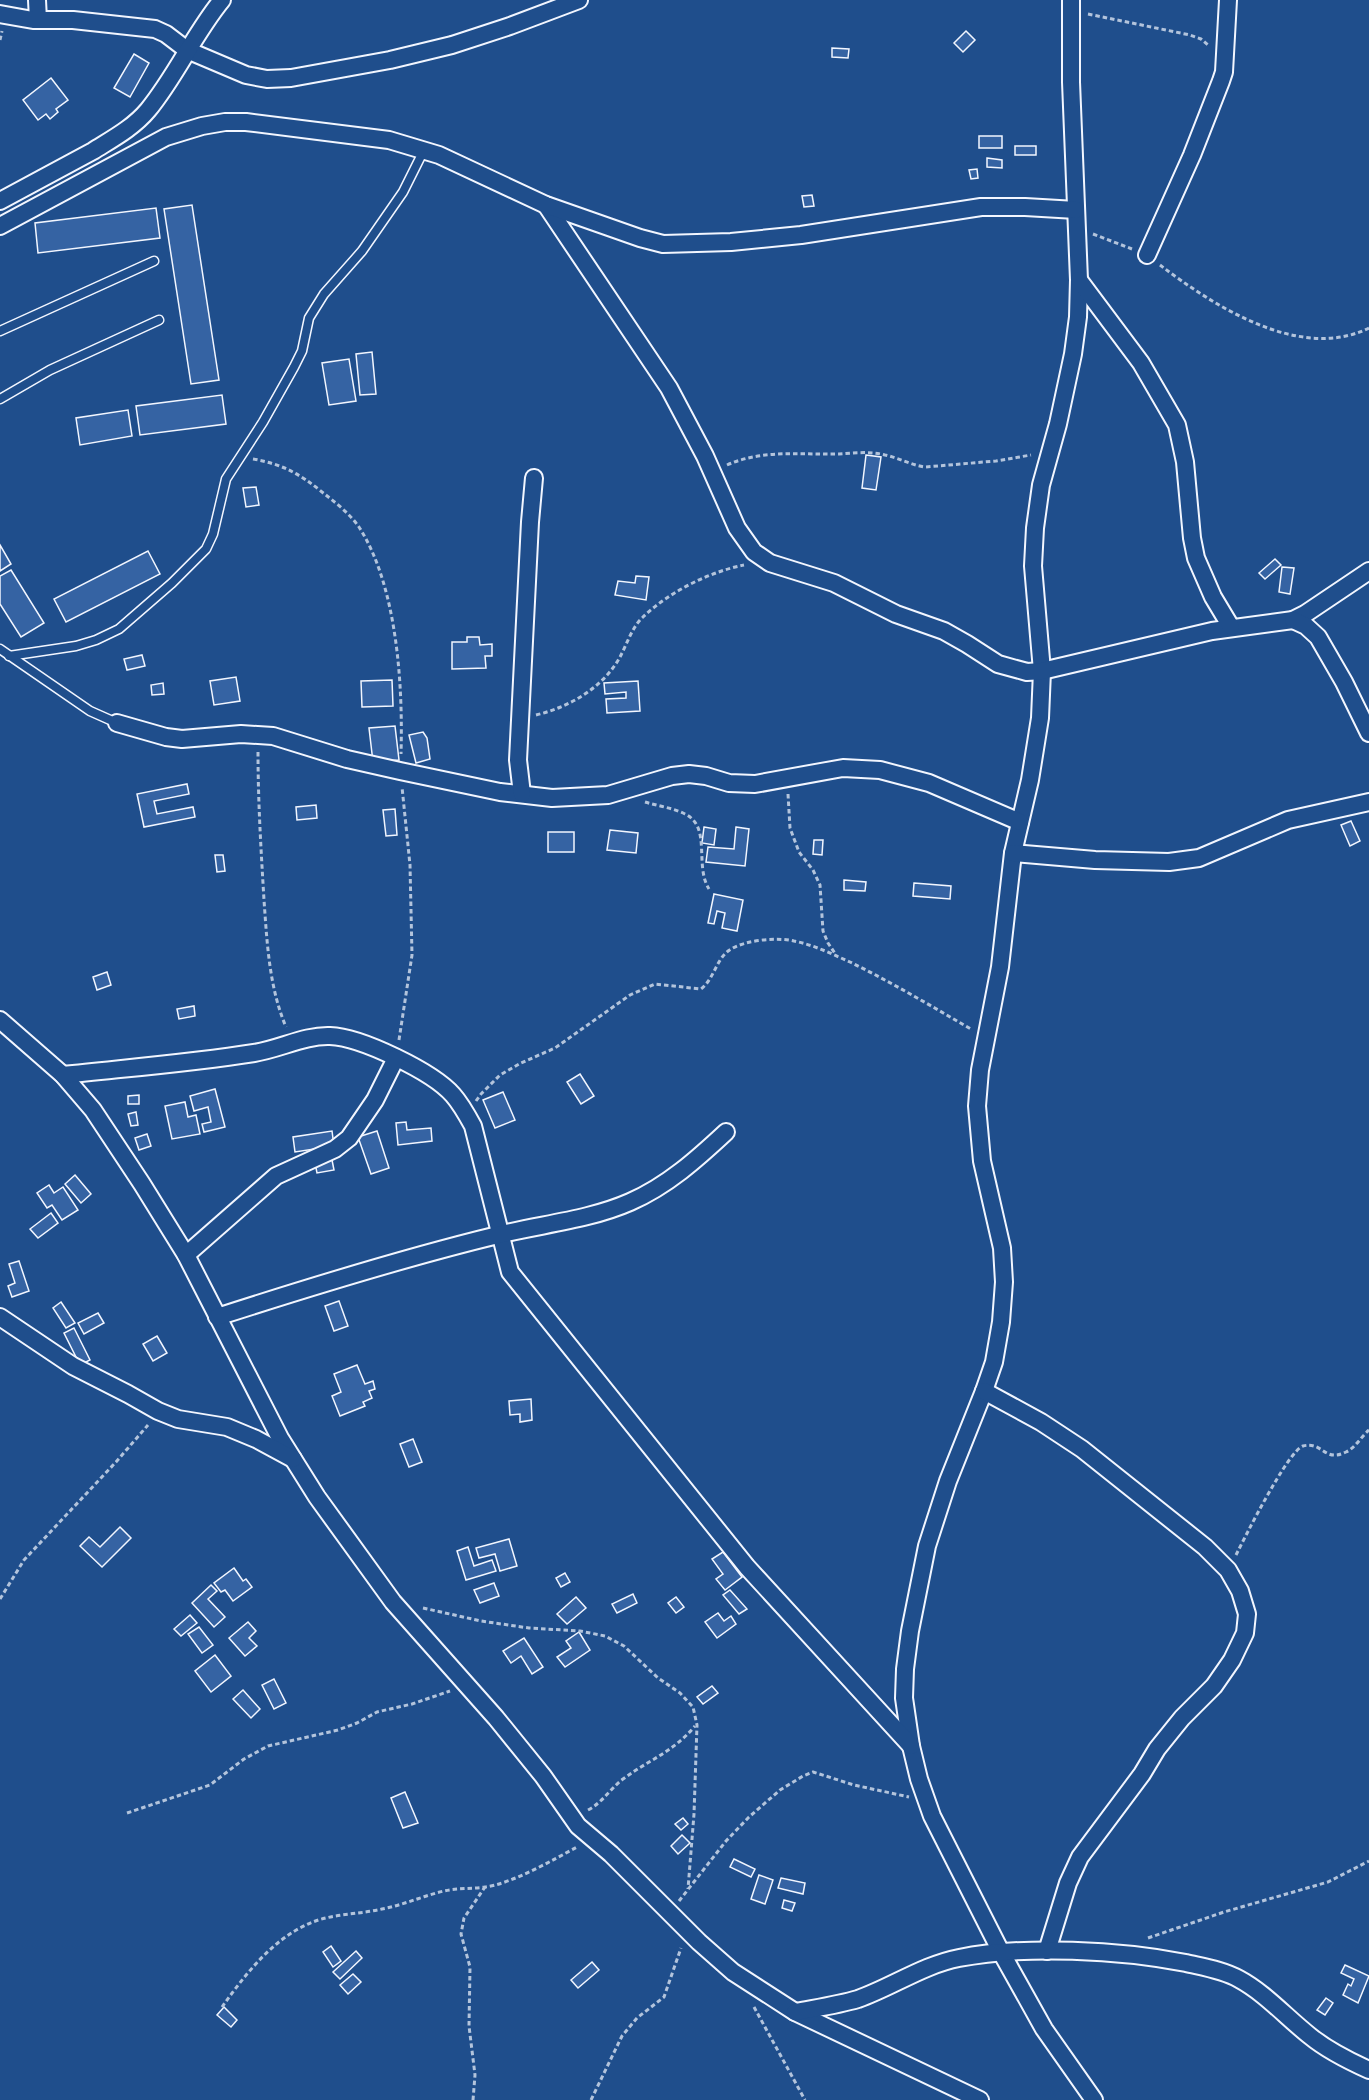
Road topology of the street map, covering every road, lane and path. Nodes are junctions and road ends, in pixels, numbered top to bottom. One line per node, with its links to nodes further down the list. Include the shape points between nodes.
1 (37, 0): 7 (street)
2 (222, 0): 9 (street)
3 (579, 0): 9 (street, via 452,45 291,78 246,75)
4 (1228, 0): 16 (street, via 1224,72)
5 (1071, 6): 8 (path, via 1190,35); 13 (street)
6 (0, 14): 7 (street)
7 (38, 20): 9 (street, via 148,28 166,34)
8 (1210, 47)
9 (187, 50): 11 (street, via 172,77 132,125)
10 (424, 149): 12 (street); 14 (street, via 389,140 271,124 225,122 202,126 166,137); 24 (lane, via 403,192 309,318 302,351)
11 (0, 201)
12 (546, 205): 13 (street, via 640,238 688,245 801,236 981,207); 25 (street, via 669,388)
13 (1076, 210): 15 (street)
14 (0, 226)
15 (1077, 228): 16 (path); 18 (street)
16 (1147, 255): 20 (path, via 1202,296 1276,331 1333,340)
17 (154, 261): 21 (lane)
18 (1079, 280): 23 (street, via 1073,354); 30 (street, via 1141,363 1177,425 1196,558)
19 (159, 320): 22 (lane, via 50,370)
20 (1369, 328)
21 (0, 331)
22 (0, 399)
23 (1050, 451): 25 (path, via 996,461 925,467 871,452 763,455); 33 (street, via 1041,485 1033,566)
24 (240, 457): 32 (lane, via 226,479 206,549 119,629 76,646); 38 (path, via 275,462 304,477 357,524 374,553 387,590 398,673)
25 (712, 472): 27 (street, via 740,533 754,552)
26 (534, 478): 34 (street)
27 (770, 563): 33 (street, via 834,583 896,614 944,631 998,664 1027,672); 34 (path, via 742,565 716,573 661,602 641,618 614,668 603,680 568,705)
28 (1369, 571): 29 (street)
29 (1293, 620): 30 (street); 36 (street, via 1318,637)
30 (1231, 627): 33 (street)
31 (0, 649): 32 (lane)
32 (9, 656): 35 (lane, via 90,711)
33 (1042, 671): 43 (street, via 1035,754)
34 (520, 719): 40 (street, via 518,760)
35 (117, 723): 37 (street, via 182,739)
36 (1369, 733)
37 (257, 735): 38 (street); 49 (path, via 268,945 279,1012)
38 (400, 771): 40 (street); 50 (path, via 410,865 412,955)
39 (788, 780): 40 (street, via 729,783 689,774 608,795 552,798); 43 (street, via 843,768 880,770 930,783); 46 (path, via 790,828 799,852 820,885 823,931)
40 (522, 794)
41 (643, 802): 45 (path, via 683,812 699,825 701,867)
42 (1369, 802): 44 (street, via 1288,820 1199,858 1095,860)
43 (1020, 822): 44 (street)
44 (1013, 853): 48 (street, via 1000,967)
45 (709, 889)
46 (837, 956): 48 (path); 52 (path, via 791,940 747,942 729,950 710,982 701,989 655,984 630,995 555,1048 500,1076)
47 (0, 1020): 51 (street)
48 (986, 1038): 58 (street, via 977,1106 979,1135 1002,1248 1004,1282 994,1362)
49 (293, 1043): 50 (street, via 333,1036); 51 (street, via 257,1053)
50 (396, 1058): 52 (street, via 441,1084); 55 (street, via 375,1100 349,1138 335,1149 276,1176)
51 (63, 1075): 55 (street, via 93,1110)
52 (467, 1115): 54 (street)
53 (726, 1132): 54 (street, via 688,1166 632,1201 603,1212)
54 (499, 1234): 57 (street, via 349,1275); 67 (street, via 510,1272 576,1356 747,1567)
55 (186, 1255): 57 (street)
56 (0, 1317): 59 (street, via 80,1371)
57 (217, 1317): 61 (street)
58 (984, 1391): 62 (street, via 1082,1449 1205,1547); 67 (street, via 948,1481 918,1587 905,1669 904,1698)
59 (158, 1411): 61 (street, via 178,1419 227,1427); 63 (path, via 24,1560)
60 (1369, 1430): 62 (path, via 1349,1451 1337,1456 1312,1445 1295,1452)
61 (295, 1460): 64 (street)
62 (1228, 1570): 78 (street, via 1247,1614 1245,1633 1214,1686 1157,1749 1080,1857)
63 (0, 1599)
64 (393, 1602): 65 (street); 66 (path, via 481,1621 605,1636 624,1646 680,1693 693,1707)
65 (465, 1683): 69 (path, via 446,1693 377,1712 338,1730 268,1746 210,1785); 70 (street, via 543,1776)
66 (697, 1725): 70 (path, via 670,1751 624,1778 598,1804); 74 (path)
67 (911, 1746): 68 (street)
68 (925, 1800): 74 (path, via 813,1772 780,1790 749,1817); 79 (street)
69 (127, 1813)
70 (570, 1815): 71 (street)
71 (592, 1838): 73 (path, via 549,1862); 75 (street)
72 (1369, 1861): 77 (path, via 1328,1882)
73 (485, 1887): 81 (path, via 444,1891 381,1910 305,1925 279,1942); 84 (path, via 464,1918 461,1934 470,1967 469,2026 476,2075)
74 (688, 1889): 75 (path)
75 (670, 1913): 76 (street)
76 (686, 1929): 82 (street, via 734,1972); 85 (path, via 664,1997 622,2036)
77 (1147, 1939)
78 (1047, 1951): 79 (street); 83 (street, via 1159,1958 1218,1971 1239,1979 1312,2037)
79 (1001, 1952): 82 (street, via 958,1958 860,1998); 88 (street, via 1044,2029)
80 (751, 2002): 86 (path)
81 (222, 2007)
82 (795, 2012): 87 (street)
83 (1369, 2070)
84 (473, 2100)
85 (591, 2100)
86 (805, 2100)
87 (980, 2100)
88 (1094, 2100)

